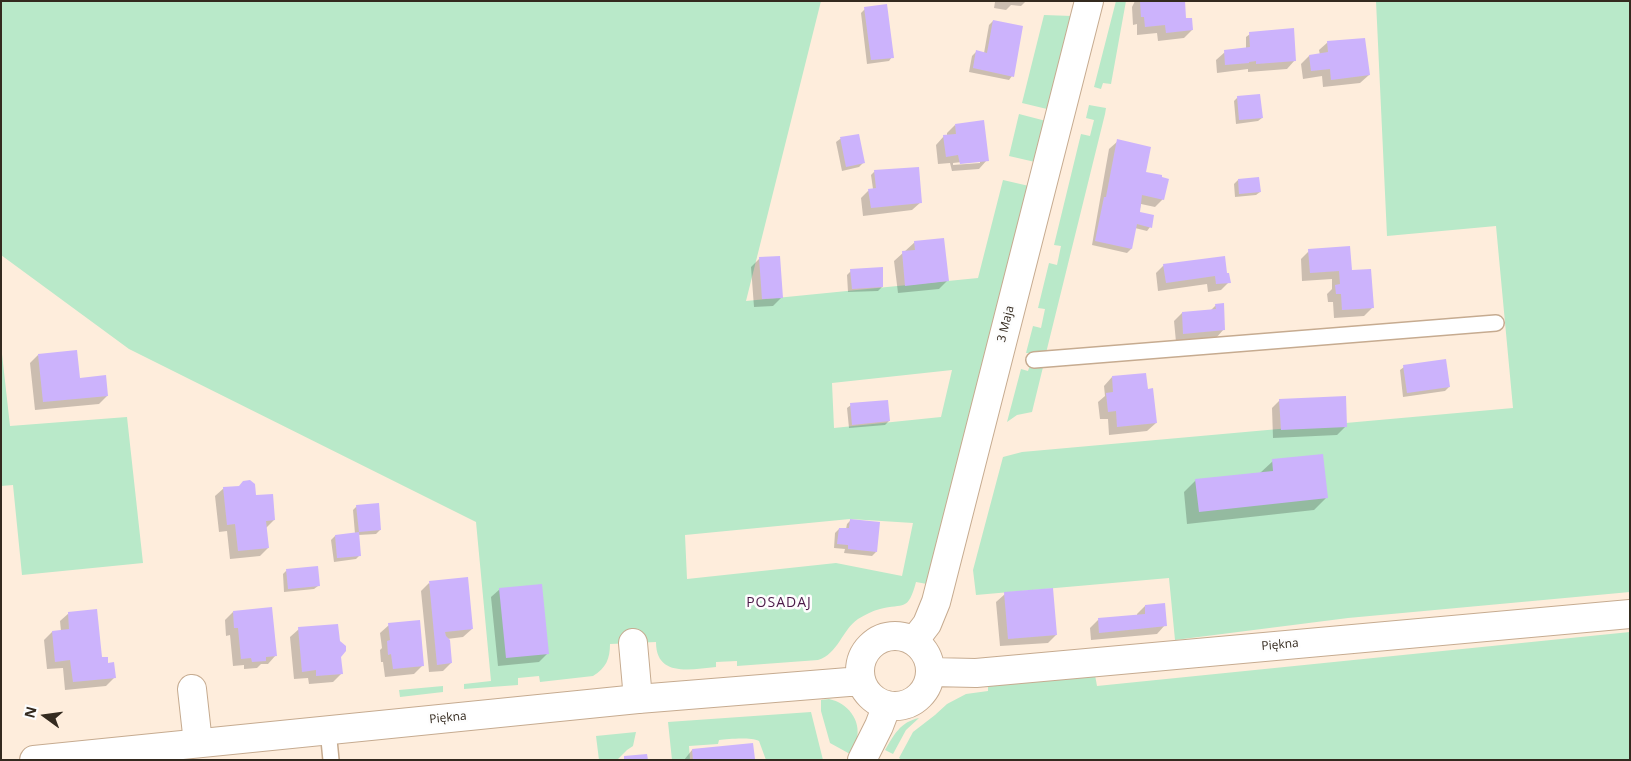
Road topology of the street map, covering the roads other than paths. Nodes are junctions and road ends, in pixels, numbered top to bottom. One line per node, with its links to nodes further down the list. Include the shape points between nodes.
1 (1088, 1): 5 (street, 3 Maja, via 936,602 927,624)
2 (1496, 323): 3 (lane)
3 (1034, 360)
4 (1630, 614): 7 (street, Piękna, via 985,673)
5 (914, 641): 7 (street, via 923,649); 8 (street, via 903,636 880,639 863,657)
6 (634, 643): 10 (street)
7 (931, 672): 11 (street, via 921,695 899,706)
8 (861, 681): 10 (street, Piękna); 11 (street, via 867,692)
9 (192, 688): 13 (street)
10 (638, 699): 12 (street, Piękna)
11 (887, 705): 16 (street)
12 (328, 730): 13 (street, Piękna); 15 (lane)
13 (198, 743): 14 (street, Piękna)
14 (34, 760)
15 (331, 760)
16 (862, 760)

